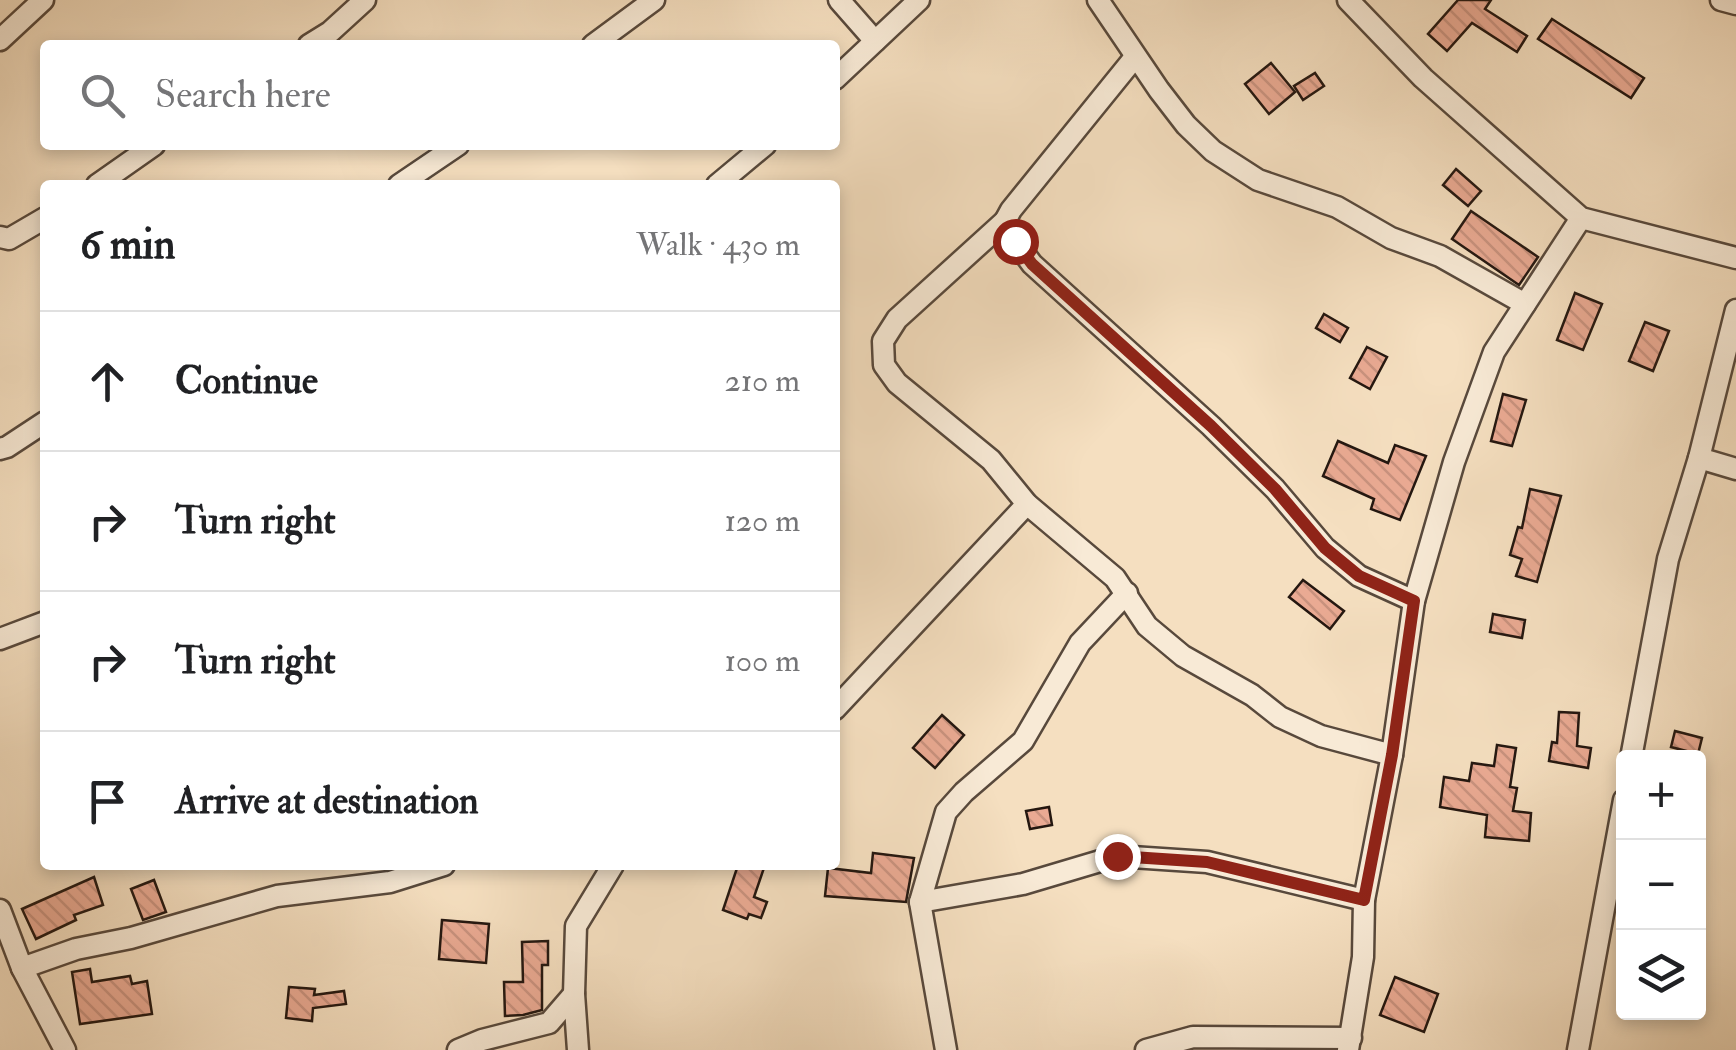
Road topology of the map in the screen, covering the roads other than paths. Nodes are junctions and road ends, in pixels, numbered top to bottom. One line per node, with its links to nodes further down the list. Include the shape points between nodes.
1 (44, 0): 10 (street)
2 (364, 0): 11 (street)
3 (654, 0): 12 (street)
4 (839, 0): 13 (street)
5 (919, 0): 13 (street)
6 (1098, 0): 14 (street)
7 (1348, 0): 22 (street, via 1423,78)
8 (1722, 0): 9 (street)
9 (1736, 4)
10 (0, 40)
11 (317, 40)
12 (600, 40)
13 (875, 41): 15 (street)
14 (1134, 57): 24 (street); 27 (street, via 1186,126 1258,180 1337,207)
15 (840, 74)
16 (147, 150): 19 (street)
17 (451, 150): 20 (street)
18 (759, 150): 21 (street)
19 (104, 180)
20 (406, 180)
21 (722, 180)
22 (1581, 218): 26 (street); 27 (street)
23 (40, 221): 25 (street)
24 (1005, 221): 33 (street, via 897,319 883,341 884,366 992,460); 35 (street, via 1032,264 1211,426 1325,548 1359,576)
25 (3, 240)
26 (1736, 258)
27 (1524, 304): 35 (street, via 1494,352)
28 (1736, 310): 31 (street)
29 (40, 425): 30 (street)
30 (0, 448)
31 (1699, 458): 32 (street); 39 (street, via 1668,559)
32 (1736, 468)
33 (1027, 504): 34 (street); 38 (street)
34 (1126, 593): 40 (street, via 1146,626 1182,656 1280,717); 45 (street, via 1080,644 1023,741 946,812)
35 (1414, 601): 40 (street)
36 (40, 624): 37 (street)
37 (0, 639)
38 (840, 705)
39 (1632, 750)
40 (1392, 755): 44 (street)
41 (1617, 840): 55 (street)
42 (428, 870): 47 (street, via 390,882 277,896)
43 (609, 870): 48 (street, via 576,926)
44 (1364, 900): 45 (street, via 1207,862 1117,856 1023,884); 49 (street, via 1364,957)
45 (920, 902): 53 (street)
46 (0, 910): 47 (street)
47 (22, 968): 50 (street)
48 (574, 994): 51 (street, via 549,1024); 52 (street)
49 (1350, 1044): 54 (street, via 1193,1037)
50 (65, 1050)
51 (458, 1050)
52 (578, 1050)
53 (946, 1050)
54 (1146, 1050)
55 (1578, 1050)

